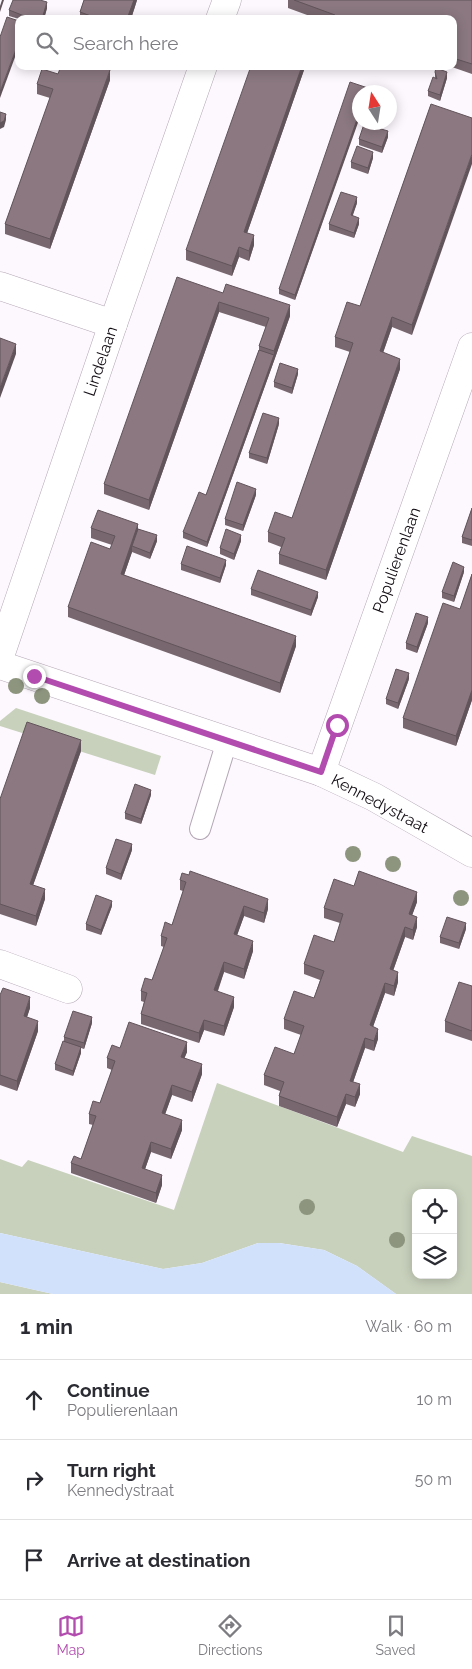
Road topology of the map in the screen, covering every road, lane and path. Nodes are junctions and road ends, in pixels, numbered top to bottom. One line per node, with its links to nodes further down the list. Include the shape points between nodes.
1 (226, 0): 2 (street)
2 (221, 15)
3 (202, 70): 5 (street, Lindelaan)
4 (0, 286): 5 (street)
5 (113, 324): 7 (street, Lindelaan)
6 (472, 348): 10 (street, Populierenlaan)
7 (0, 656)
8 (0, 665): 9 (street, Kennedystraat)
9 (227, 741): 10 (street, Kennedystraat); 11 (lane)
10 (321, 772): 12 (street, Kennedystraat, via 374,797)
11 (200, 828)
12 (472, 853)
13 (0, 964): 14 (street)
14 (68, 989)

